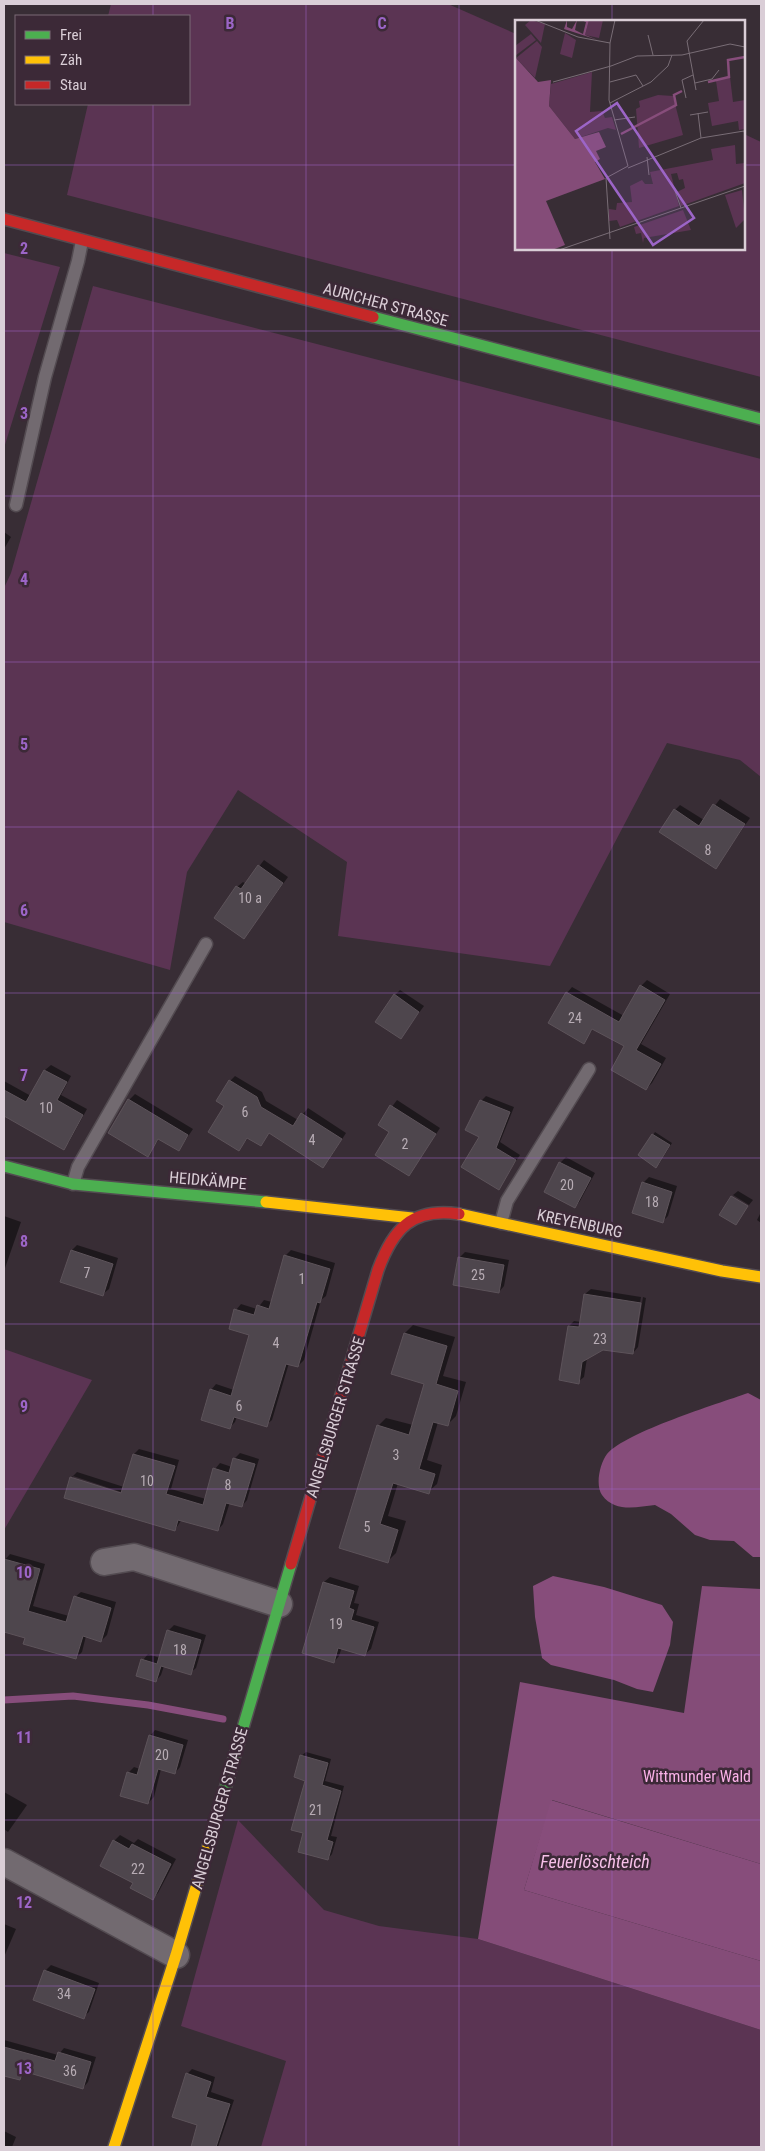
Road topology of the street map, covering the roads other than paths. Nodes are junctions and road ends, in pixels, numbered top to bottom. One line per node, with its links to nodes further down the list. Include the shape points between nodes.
1 (4, 219): 2 (street, AURICHER STRASSE)
2 (82, 241): 3 (street, AURICHER STRASSE); 4 (lane, via 45,377)
3 (761, 419)
4 (16, 505)
5 (206, 944): 8 (lane, via 78,1167)
6 (589, 1069): 10 (lane, via 507,1202)
7 (4, 1166): 8 (street, HEIDKÄMPE)
8 (73, 1184): 9 (street, HEIDKÄMPE)
9 (412, 1218): 10 (street, KREYENBURG, via 436,1212); 13 (street, ANGELSBURGER STRASSE, via 385,1250 378,1270)
10 (501, 1223): 11 (street, KREYENBURG)
11 (761, 1277)
12 (104, 1562): 13 (street, via 134,1557)
13 (279, 1604): 15 (street, ANGELSBURGER STRASSE)
14 (4, 1862): 15 (street)
15 (176, 1955): 16 (street, ANGELSBURGER STRASSE)
16 (114, 2147)

